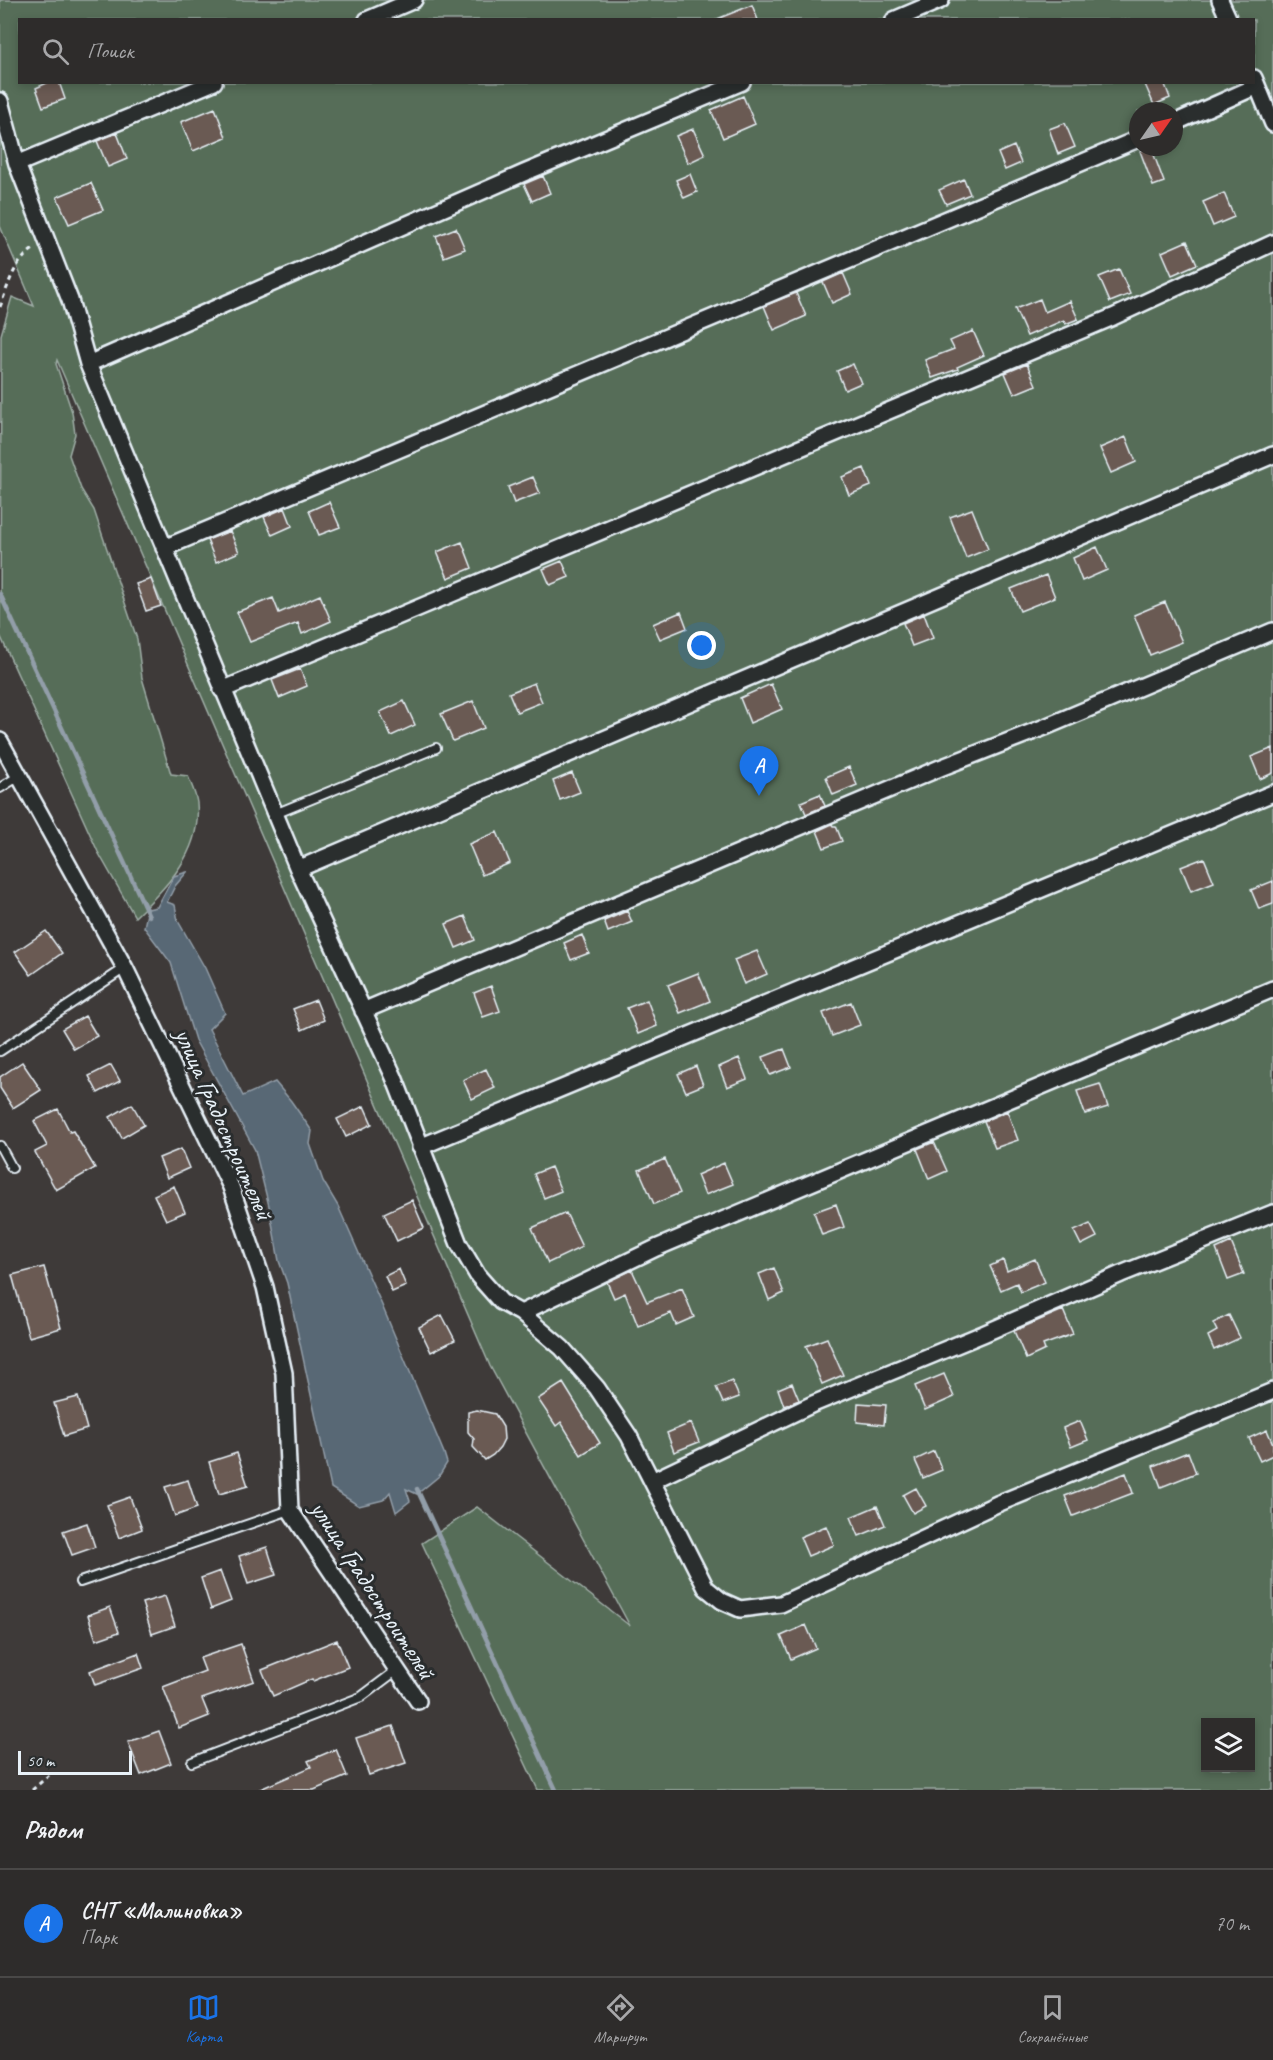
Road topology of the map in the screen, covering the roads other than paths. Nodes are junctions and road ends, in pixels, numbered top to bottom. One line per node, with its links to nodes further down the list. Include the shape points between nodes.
1 (414, 0): 4 (street)
2 (941, 0): 5 (street)
3 (1220, 0): 6 (street)
4 (372, 18)
5 (899, 18)
6 (1228, 18)
7 (1255, 82): 13 (street)
8 (209, 84): 15 (street)
9 (737, 84): 17 (street)
10 (1251, 84): 12 (street)
11 (0, 101): 15 (street)
12 (1183, 118)
13 (1273, 124)
14 (1129, 143): 19 (street)
15 (17, 164): 17 (street, via 70,300)
16 (1273, 243): 21 (street, via 1113,317)
17 (87, 364): 19 (street)
18 (1273, 455): 28 (street)
19 (164, 548): 21 (street)
20 (1273, 630): 31 (street)
21 (222, 690): 27 (street)
22 (0, 741): 24 (street, улица Градостроителей)
23 (436, 748): 27 (lane)
24 (19, 776): 25 (lane); 29 (street, улица Градостроителей)
25 (0, 788)
26 (1273, 793): 34 (street)
27 (275, 814): 28 (street)
28 (298, 869): 31 (street)
29 (125, 968): 32 (lane); 40 (street, улица Градостроителей, via 231,1187 265,1287 284,1373)
30 (1273, 989): 37 (street, via 656,1248)
31 (363, 1011): 34 (street, via 394,1077)
32 (0, 1052)
33 (0, 1146): 35 (lane)
34 (420, 1147): 37 (street, via 459,1245 478,1276 501,1302)
35 (12, 1168)
36 (1273, 1213): 39 (street, via 813,1404)
37 (521, 1312): 39 (street, via 562,1348 597,1388 629,1436)
38 (1273, 1391): 39 (street, via 997,1504 781,1604 763,1607 740,1608 706,1588)
39 (652, 1481)
40 (290, 1510): 41 (lane); 42 (street, улица Градостроителей)
41 (80, 1582)
42 (397, 1670): 43 (street, улица Градостроителей); 44 (lane, via 362,1697)
43 (418, 1701)
44 (192, 1762)

